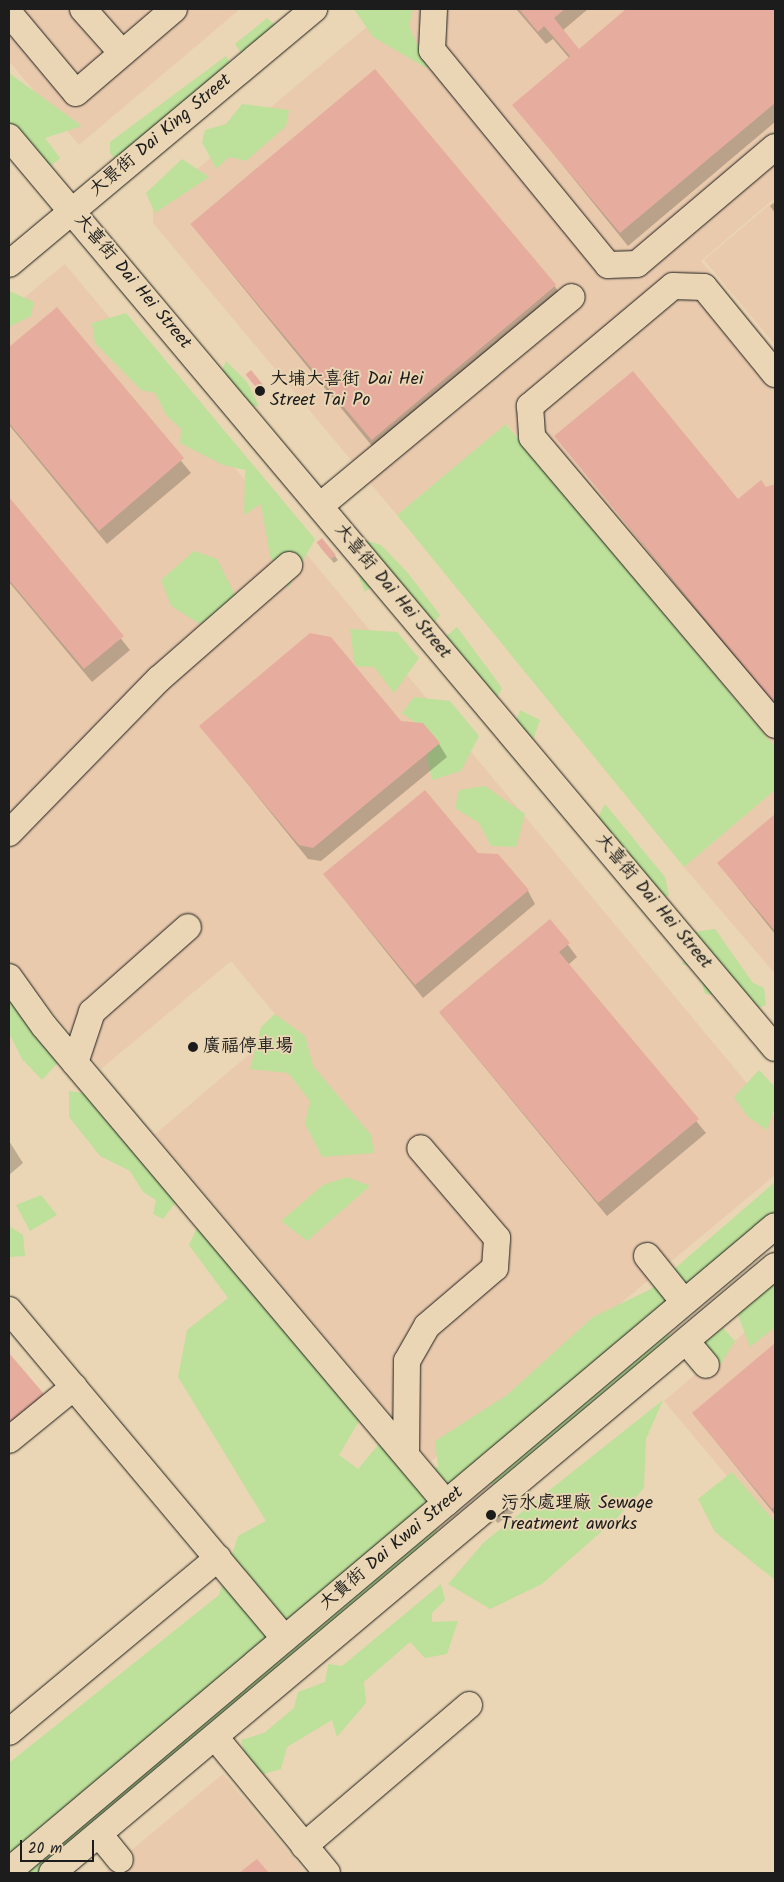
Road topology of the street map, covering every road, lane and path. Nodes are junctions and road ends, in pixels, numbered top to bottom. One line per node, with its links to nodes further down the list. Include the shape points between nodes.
1 (83, 9): 6 (street)
2 (434, 9): 8 (street, via 432,50 608,265 637,264)
3 (308, 11): 9 (street, 大景街 Dai King Street)
4 (165, 12): 6 (street)
5 (9, 14): 6 (street, via 76,93)
6 (122, 53)
7 (9, 137): 9 (street, 大喜街 Dai Hei Street)
8 (775, 147)
9 (72, 211): 10 (street, 大景街 Dai King Street); 13 (street, 大喜街 Dai Hei Street)
10 (9, 264)
11 (572, 297): 13 (street)
12 (775, 374): 15 (street, via 704,287 673,286 530,406 532,437)
13 (320, 506): 19 (street, 大喜街 Dai Hei Street)
14 (289, 565): 16 (street, via 159,679)
15 (775, 725)
16 (9, 833)
17 (188, 927): 20 (street, via 92,1012)
18 (9, 976): 20 (street)
19 (775, 1048)
20 (76, 1064): 31 (street)
21 (420, 1148): 31 (street, via 497,1238 495,1268 426,1326 406,1361)
22 (775, 1226): 25 (street, 大貴街 Dai Kwai Street)
23 (647, 1256): 25 (street)
24 (775, 1266): 27 (street, 大貴街 Dai Kwai Street)
25 (684, 1302): 32 (street, 大貴街 Dai Kwai Street)
26 (9, 1310): 29 (street)
27 (686, 1342): 28 (street); 37 (street, 大貴街 Dai Kwai Street)
28 (706, 1366)
29 (74, 1387): 30 (street); 33 (street)
30 (9, 1440)
31 (406, 1455): 32 (street)
32 (446, 1503): 34 (street, 大貴街 Dai Kwai Street)
33 (218, 1558): 34 (street); 36 (street)
34 (285, 1639): 41 (street, 大貴街 Dai Kwai Street)
35 (469, 1705): 39 (street)
36 (9, 1732)
37 (215, 1737): 38 (street, 大貴街 Dai Kwai Street); 39 (street)
38 (99, 1834): 40 (street); 42 (street, 大貴街 Dai Kwai Street)
39 (304, 1846): 43 (street)
40 (120, 1860)
41 (9, 1871)
42 (52, 1873)
43 (327, 1873)

